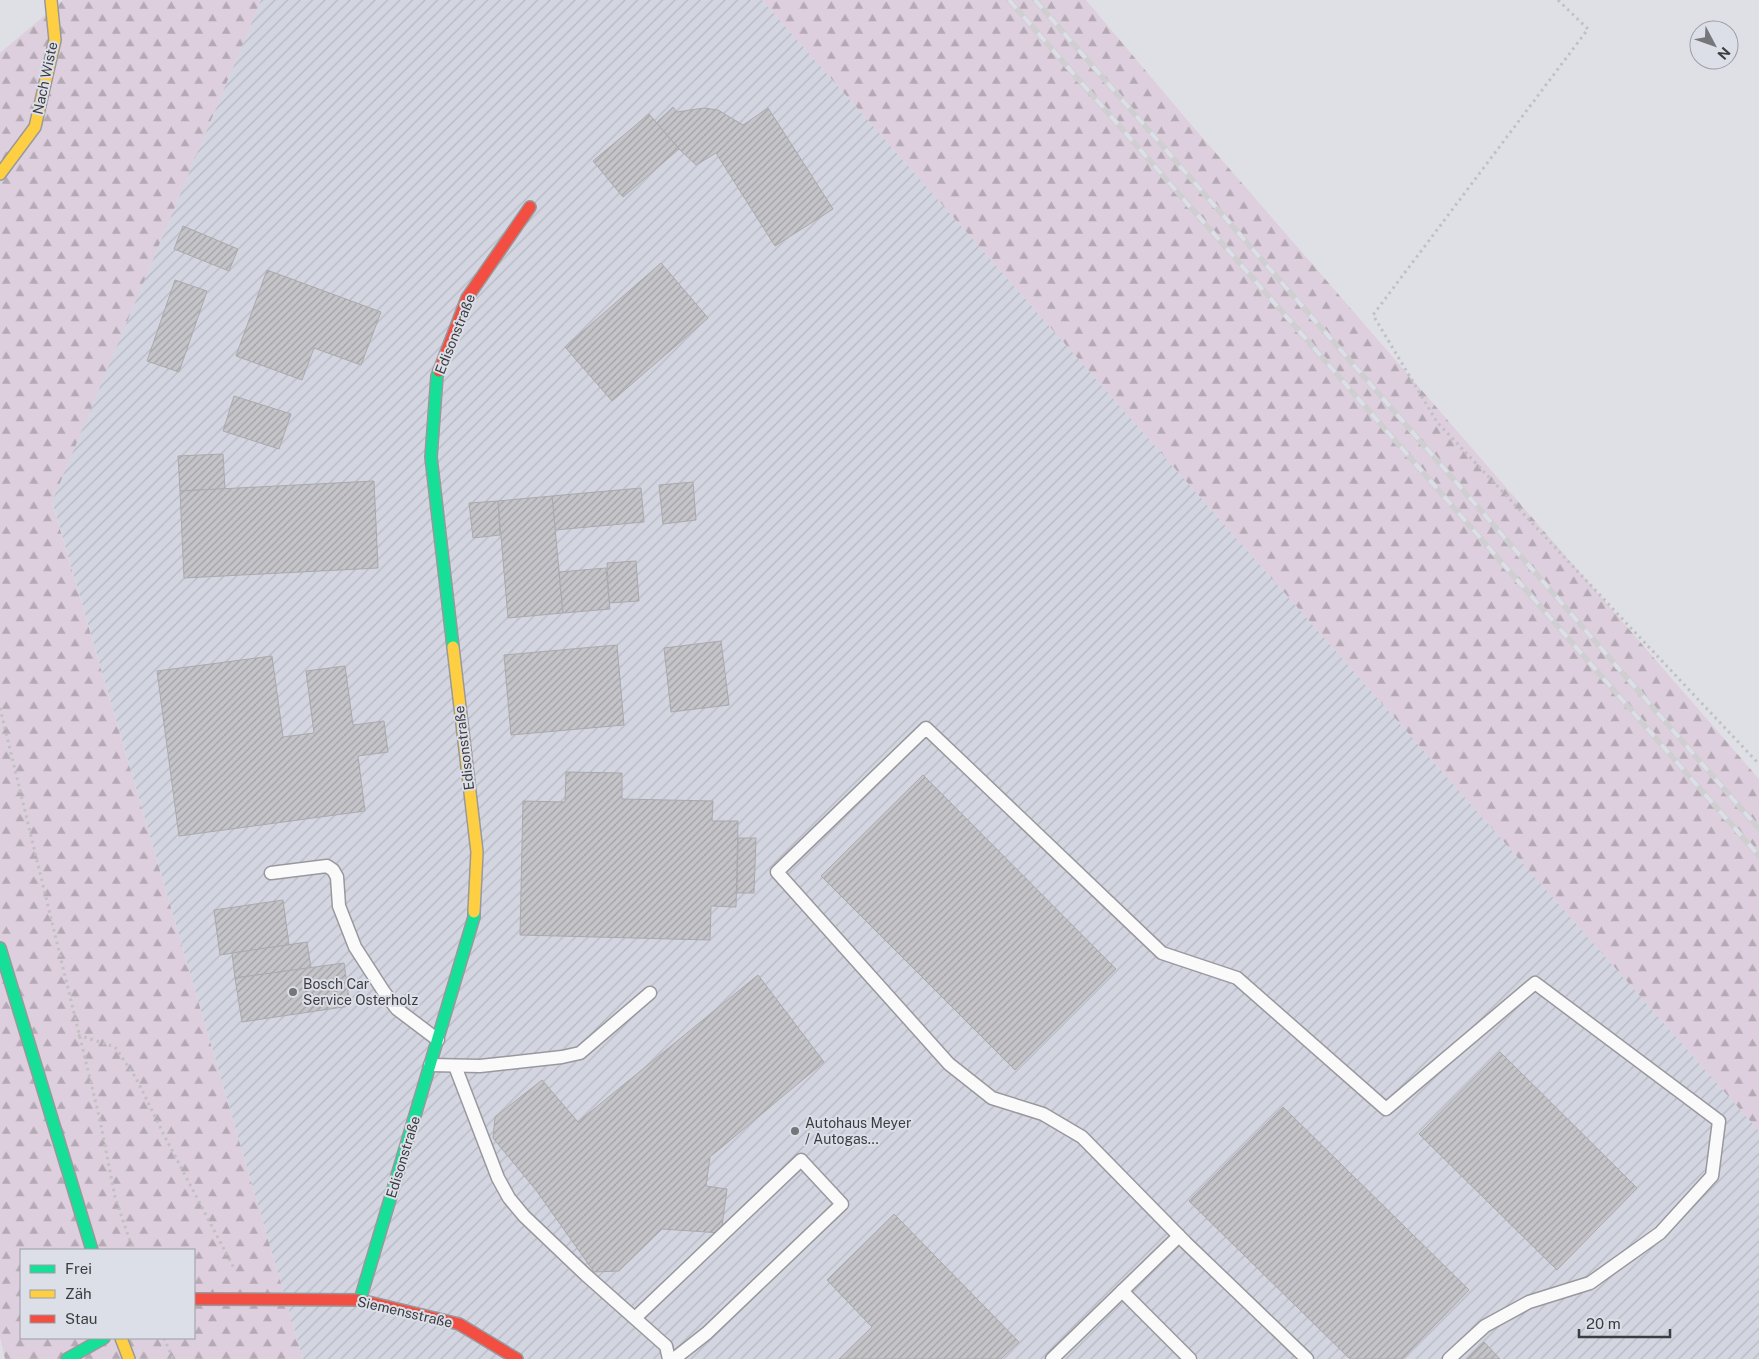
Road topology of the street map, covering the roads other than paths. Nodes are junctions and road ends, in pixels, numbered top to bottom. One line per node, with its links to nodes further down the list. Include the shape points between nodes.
1 (51, 0): 2 (street, Nach Wiste, via 54,40 35,127)
2 (0, 174)
3 (530, 207): 7 (street, Edisonstraße, via 467,298 437,376 431,457 477,852 474,916)
4 (271, 873): 7 (lane, via 327,866 333,870 338,877 339,906 355,947 397,1009)
5 (0, 948): 11 (street)
6 (650, 993): 9 (lane, via 580,1052 562,1057)
7 (438, 1040): 8 (street, Edisonstraße)
8 (430, 1065): 9 (lane); 14 (street, Edisonstraße)
9 (455, 1066): 15 (lane, via 498,1178 509,1198 537,1229)
10 (1179, 1236): 12 (lane); 25 (lane); 26 (lane, via 1082,1137 1043,1114 992,1098 948,1064 777,872 926,728 1162,953 1237,978 1386,1109 1534,983 1719,1122 1712,1176 1660,1233 1590,1283 1529,1302 1485,1326)
11 (92, 1249)
12 (1122, 1291): 23 (lane); 24 (lane)
13 (195, 1299): 14 (street, Siemensstraße)
14 (360, 1300): 20 (street, Siemensstraße, via 459,1324)
15 (635, 1318): 21 (lane, via 666,1346); 22 (lane, via 801,1160 842,1204 707,1334)
16 (102, 1339): 19 (street)
17 (121, 1339): 18 (street)
18 (128, 1358)
19 (67, 1359)
20 (517, 1359)
21 (669, 1359)
22 (674, 1359)
23 (1052, 1359)
24 (1190, 1359)
25 (1307, 1359)
26 (1449, 1359)

